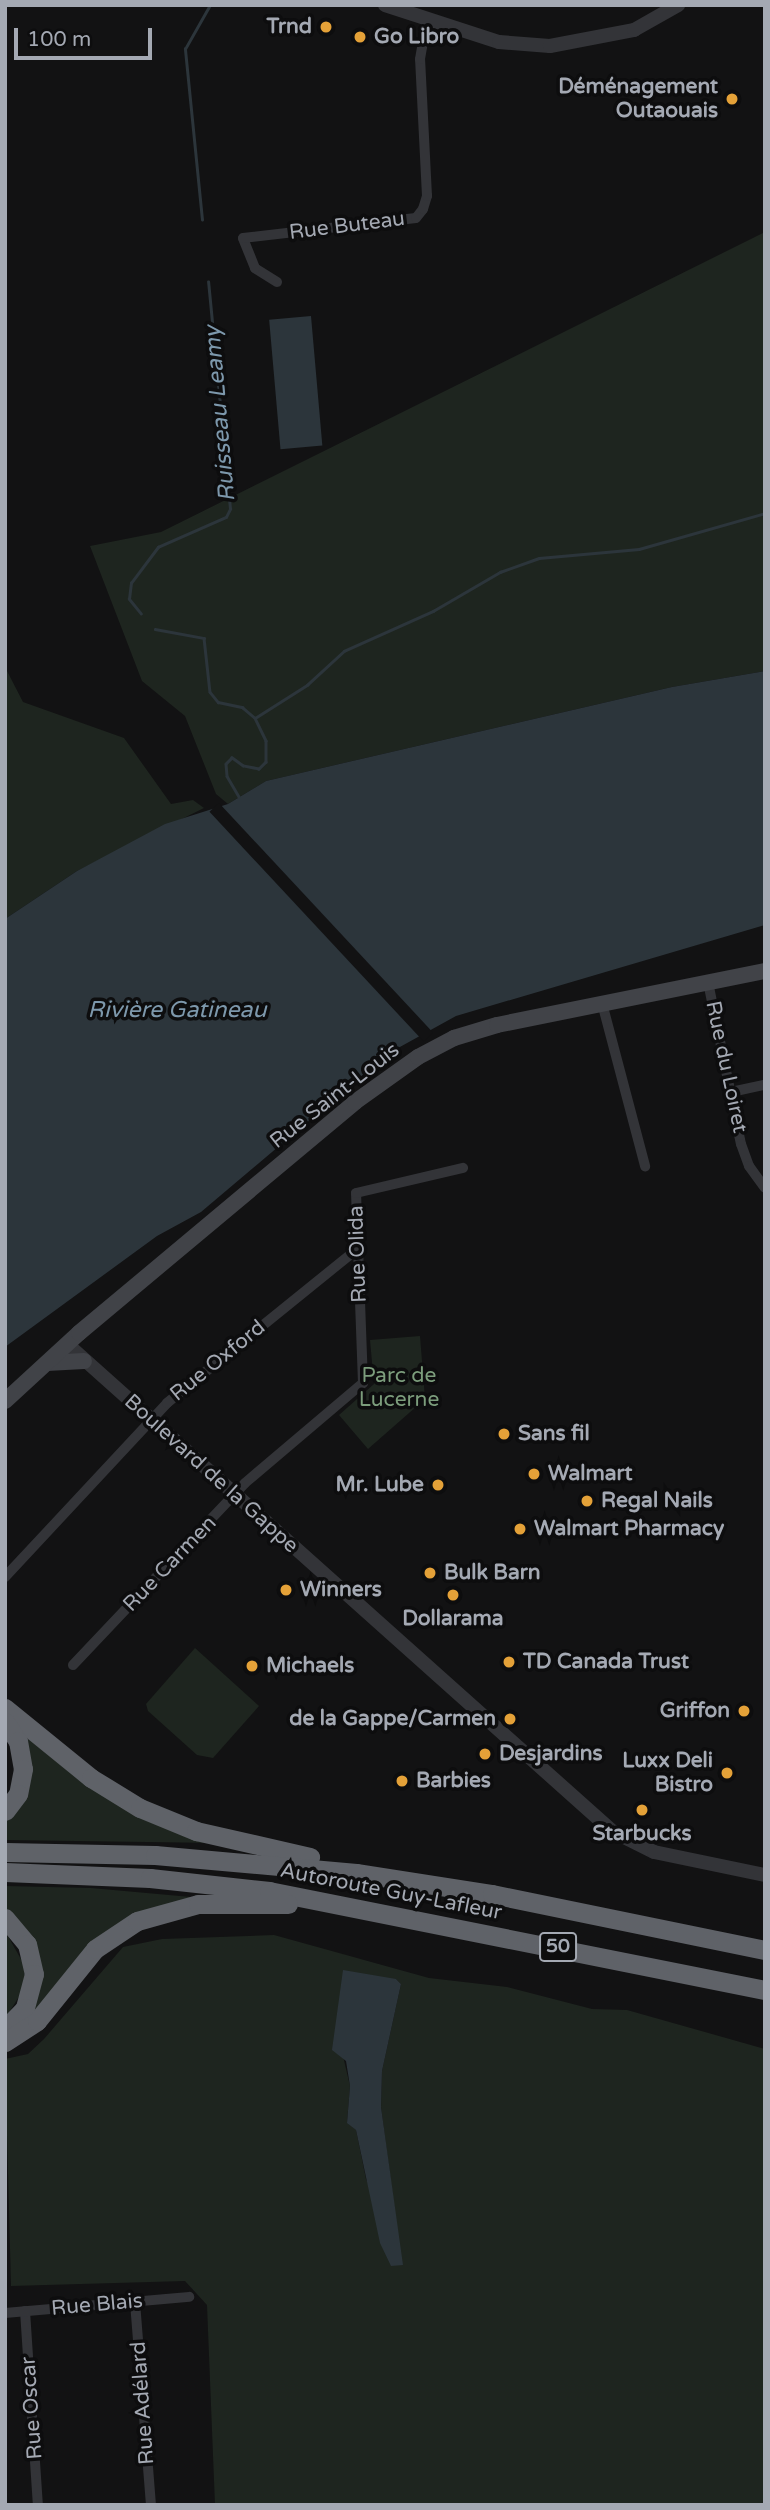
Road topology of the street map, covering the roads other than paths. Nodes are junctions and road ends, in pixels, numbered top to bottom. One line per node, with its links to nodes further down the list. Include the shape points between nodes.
1 (385, 5): 3 (street)
2 (678, 5): 3 (street, via 634,30 570,45 499,42)
3 (427, 19): 4 (street, Rue Buteau, via 420,59 424,209 416,218 243,238 255,268)
4 (277, 282)
5 (765, 971): 6 (main road, Rue Saint-Louis)
6 (708, 982): 7 (main road, Rue Saint-Louis); 9 (street, Rue du Loiret)
7 (602, 1003): 10 (street); 14 (main road, Rue Saint-Louis, via 484,1028 408,1063)
8 (765, 1085): 9 (street)
9 (731, 1092): 12 (street, Rue du Loiret, via 745,1156)
10 (645, 1166)
11 (463, 1168): 13 (street, Rue Olida, via 361,1190 354,1200)
12 (765, 1188)
13 (356, 1250): 17 (street, Rue Olida); 19 (street, Rue Oxford, via 181,1390)
14 (67, 1344): 15 (street, Boulevard de la Gappe); 16 (main road, Rue Saint-Louis)
15 (84, 1361): 16 (main road); 19 (street, Boulevard de la Gappe)
16 (47, 1363): 18 (main road, Rue Saint-Louis)
17 (363, 1383): 20 (street, Rue Carmen)
18 (5, 1401)
19 (151, 1421): 20 (street, Boulevard de la Gappe); 21 (street, Rue Oxford)
20 (234, 1495): 22 (street, Rue Carmen); 28 (street, Boulevard de la Gappe, via 612,1831 654,1852)
21 (5, 1577)
22 (73, 1665)
23 (5, 1708): 29 (highway, via 100,1785 163,1819 196,1831)
24 (5, 1721): 25 (highway, via 20,1747 23,1769 18,1794)
25 (5, 1811)
26 (5, 1852): 29 (highway, Autoroute Guy-Lafleur / 50, via 186,1857)
27 (5, 1872): 30 (highway, Autoroute Guy-Lafleur / 50, via 169,1880)
28 (765, 1875)
29 (403, 1879): 32 (highway, Autoroute Guy-Lafleur / 50)
30 (351, 1905): 33 (highway, Autoroute Guy-Lafleur / 50); 35 (highway, via 203,1904 146,1917 95,1949 37,2021)
31 (5, 1918): 34 (highway, via 27,1944 34,1974 27,2004)
32 (765, 1948)
33 (765, 1990)
34 (5, 2029)
35 (5, 2042)
36 (189, 2297): 37 (street, Rue Blais)
37 (135, 2302): 38 (street, Rue Blais); 41 (street, Rue Adélard)
38 (25, 2311): 39 (street, Rue Blais); 40 (street, Rue Oscar)
39 (5, 2312)
40 (38, 2505)
41 (151, 2505)

